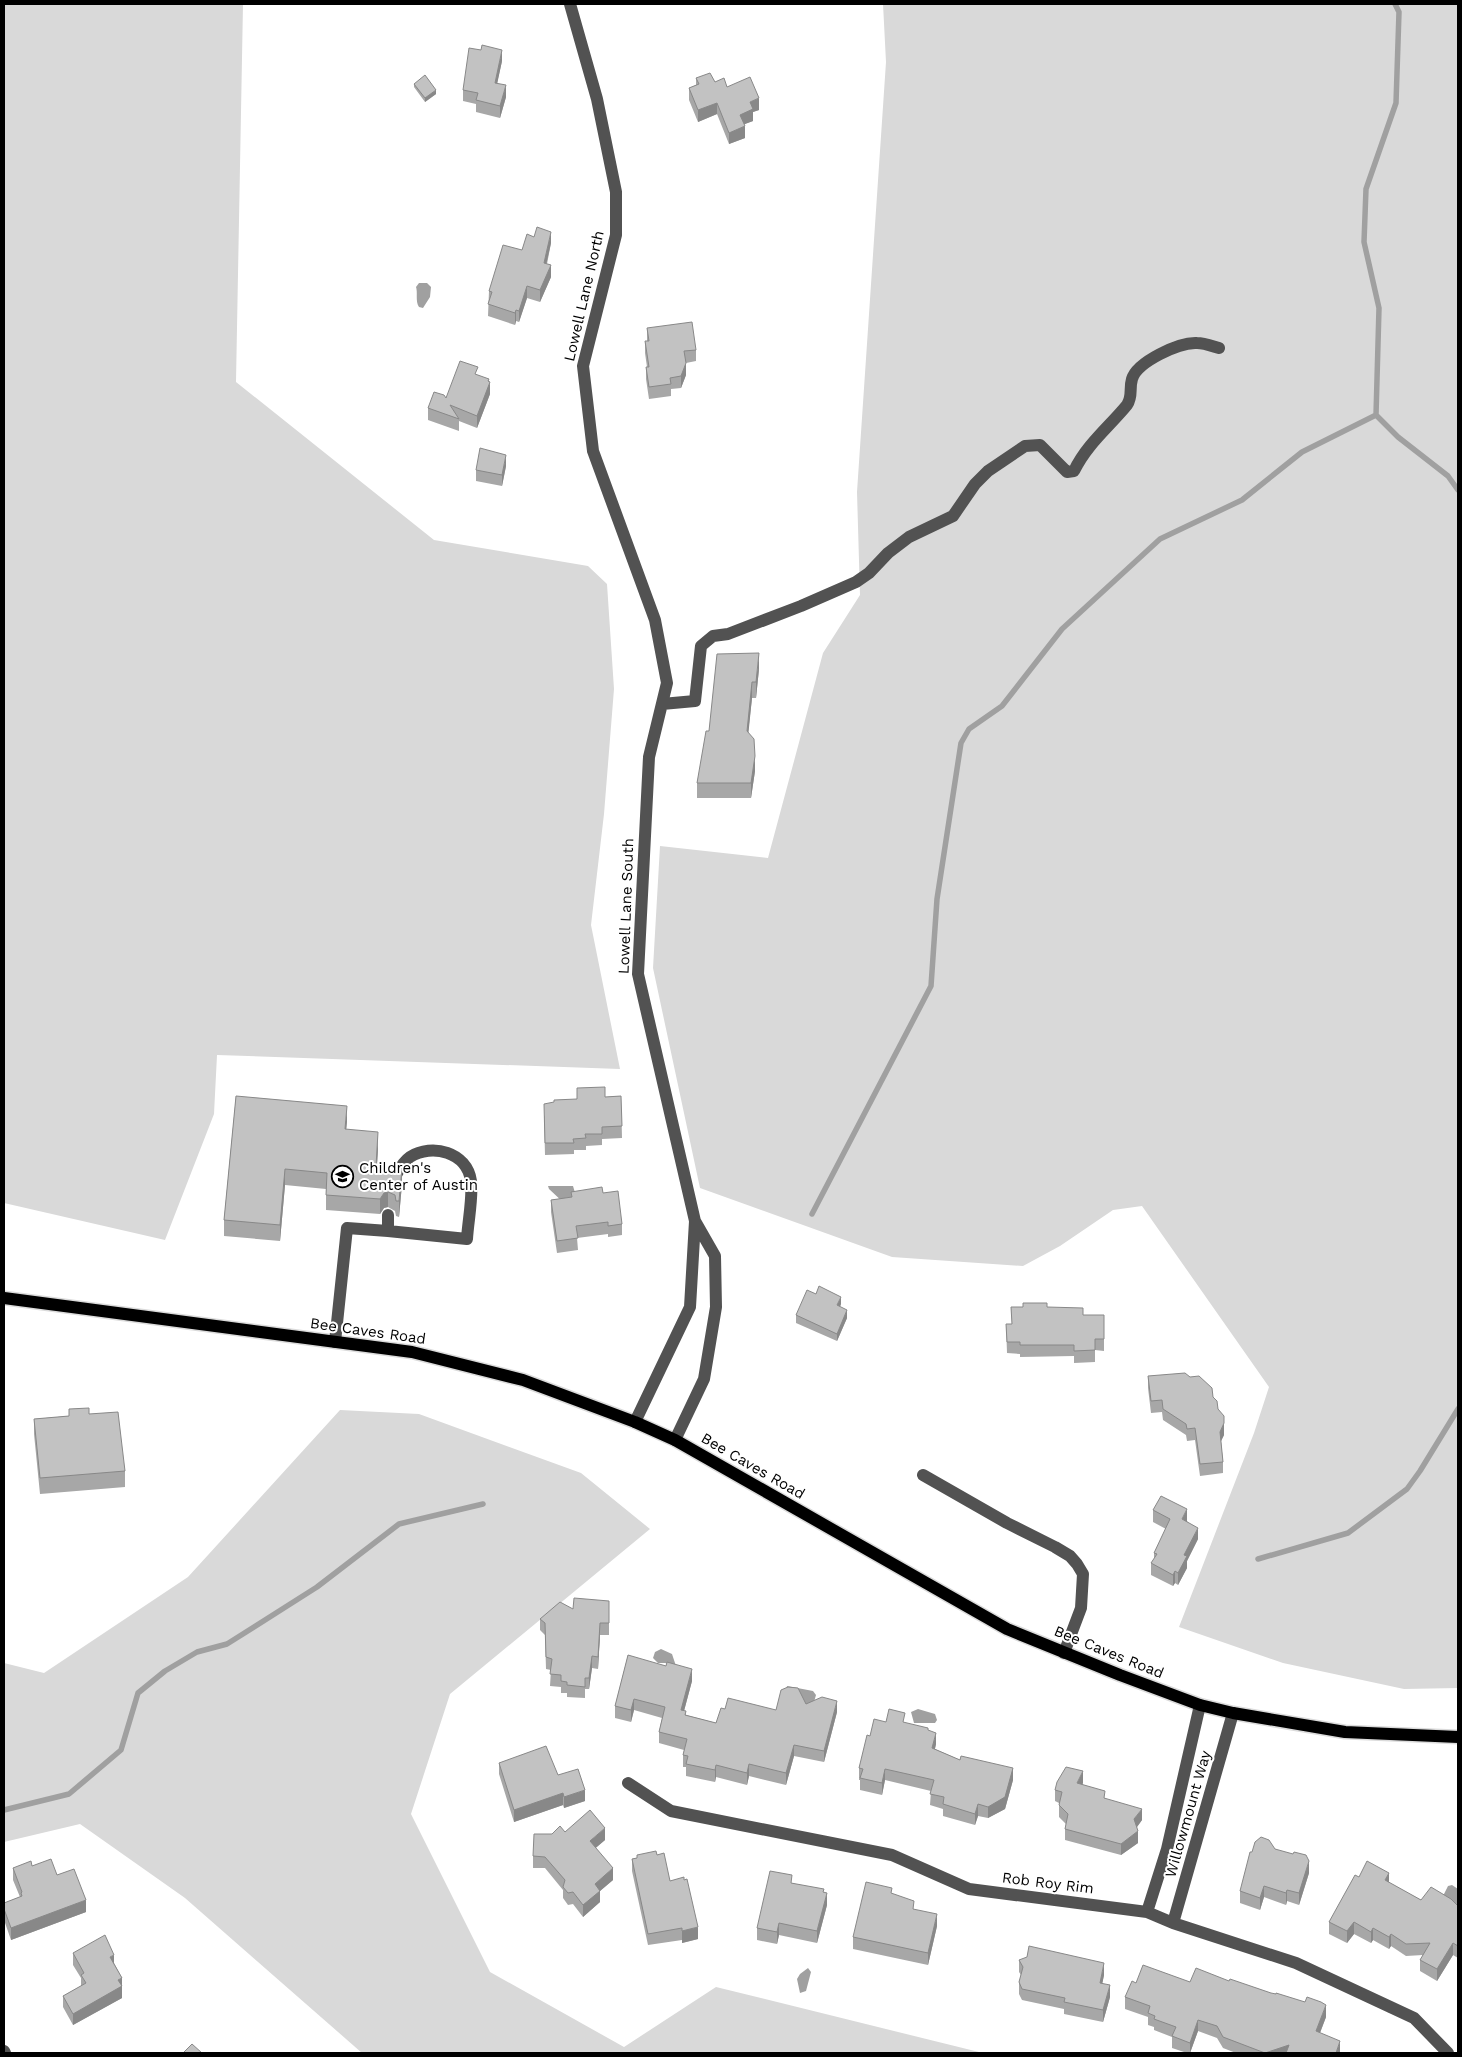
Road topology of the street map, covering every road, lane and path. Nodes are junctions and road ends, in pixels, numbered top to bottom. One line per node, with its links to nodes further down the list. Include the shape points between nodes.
1 (570, 4): 3 (street, Lowell Lane North, via 597,99 616,192 616,236 583,366 593,451)
2 (1219, 348): 4 (street, via 1196,342 1180,345 1138,368 1132,380 1131,399 1095,438 1074,470 1067,472 1040,445 1025,446 988,471 953,516 909,537 856,582 792,610 728,634 713,636 700,646 695,701)
3 (656, 620): 4 (street, Lowell Lane South, via 667,683)
4 (662, 704): 7 (street, Lowell Lane South, via 649,757 638,974)
5 (392, 1182): 8 (street, via 409,1158 425,1150 449,1153 461,1159 471,1181 467,1239)
6 (388, 1215): 8 (street)
7 (695, 1221): 11 (street, Lowell Lane South, via 690,1307); 12 (street, Lowell Lane South, via 715,1256 716,1307 704,1379)
8 (388, 1231): 10 (street, via 347,1228)
9 (4, 1298): 10 (main road, Bee Caves Road)
10 (335, 1342): 11 (main road, Bee Caves Road, via 412,1352 523,1380)
11 (635, 1422): 12 (main road, Bee Caves Road)
12 (675, 1440): 14 (main road, Bee Caves Road, via 1008,1629)
13 (922, 1475): 14 (street, via 1056,1547 1077,1564 1083,1574 1081,1608)
14 (1064, 1653): 15 (main road, Bee Caves Road)
15 (1200, 1705): 16 (main road, Bee Caves Road); 19 (street, Willowmount Way, via 1167,1850)
16 (1233, 1713): 17 (main road, Bee Caves Road, via 1346,1732); 20 (street, Willowmount Way)
17 (1458, 1737)
18 (628, 1783): 19 (street, Rob Roy Rim, via 671,1811 892,1855 969,1889)
19 (1147, 1912): 20 (street, Rob Roy Rim)
20 (1173, 1923): 21 (street, Rob Roy Rim, via 1296,1963 1414,2018)
21 (1448, 2053)

